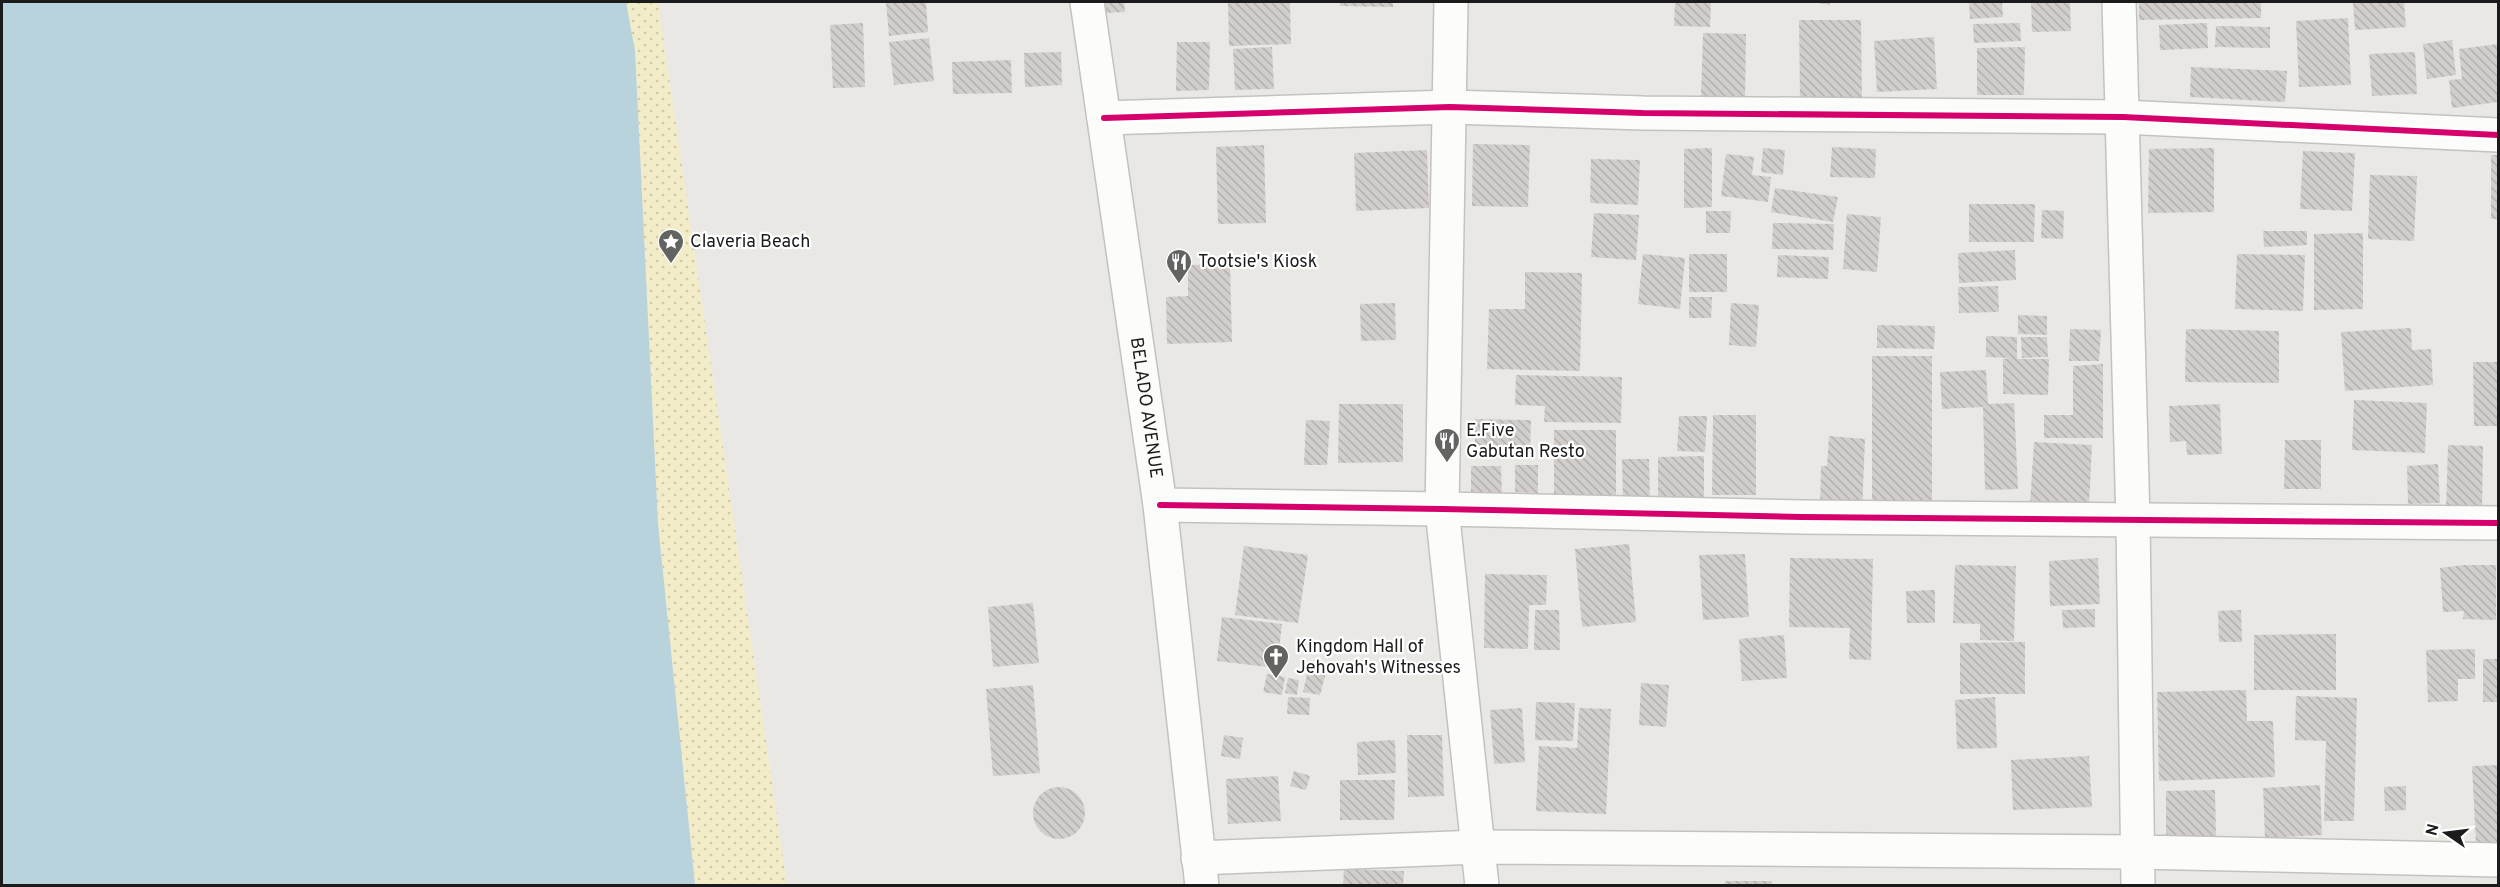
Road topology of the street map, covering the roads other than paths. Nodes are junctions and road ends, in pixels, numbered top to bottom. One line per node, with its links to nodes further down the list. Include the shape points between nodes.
1 (1087, 2): 6 (street, BELADO AVENUE)
2 (1451, 2): 4 (street)
3 (2119, 2): 5 (street)
4 (1450, 106): 5 (street, via 1643,113); 6 (street); 9 (street)
5 (2123, 117): 7 (street); 10 (street)
6 (1104, 118): 8 (street, BELADO AVENUE)
7 (2499, 135)
8 (1160, 505): 9 (street); 15 (street, BELADO AVENUE)
9 (1442, 509): 10 (street); 12 (street)
10 (2133, 521): 11 (street); 13 (street)
11 (2499, 523)
12 (1478, 847): 13 (street); 15 (street); 16 (street)
13 (2137, 852): 14 (street); 17 (street)
14 (2499, 860)
15 (1200, 872)
16 (1482, 885)
17 (2138, 885)

